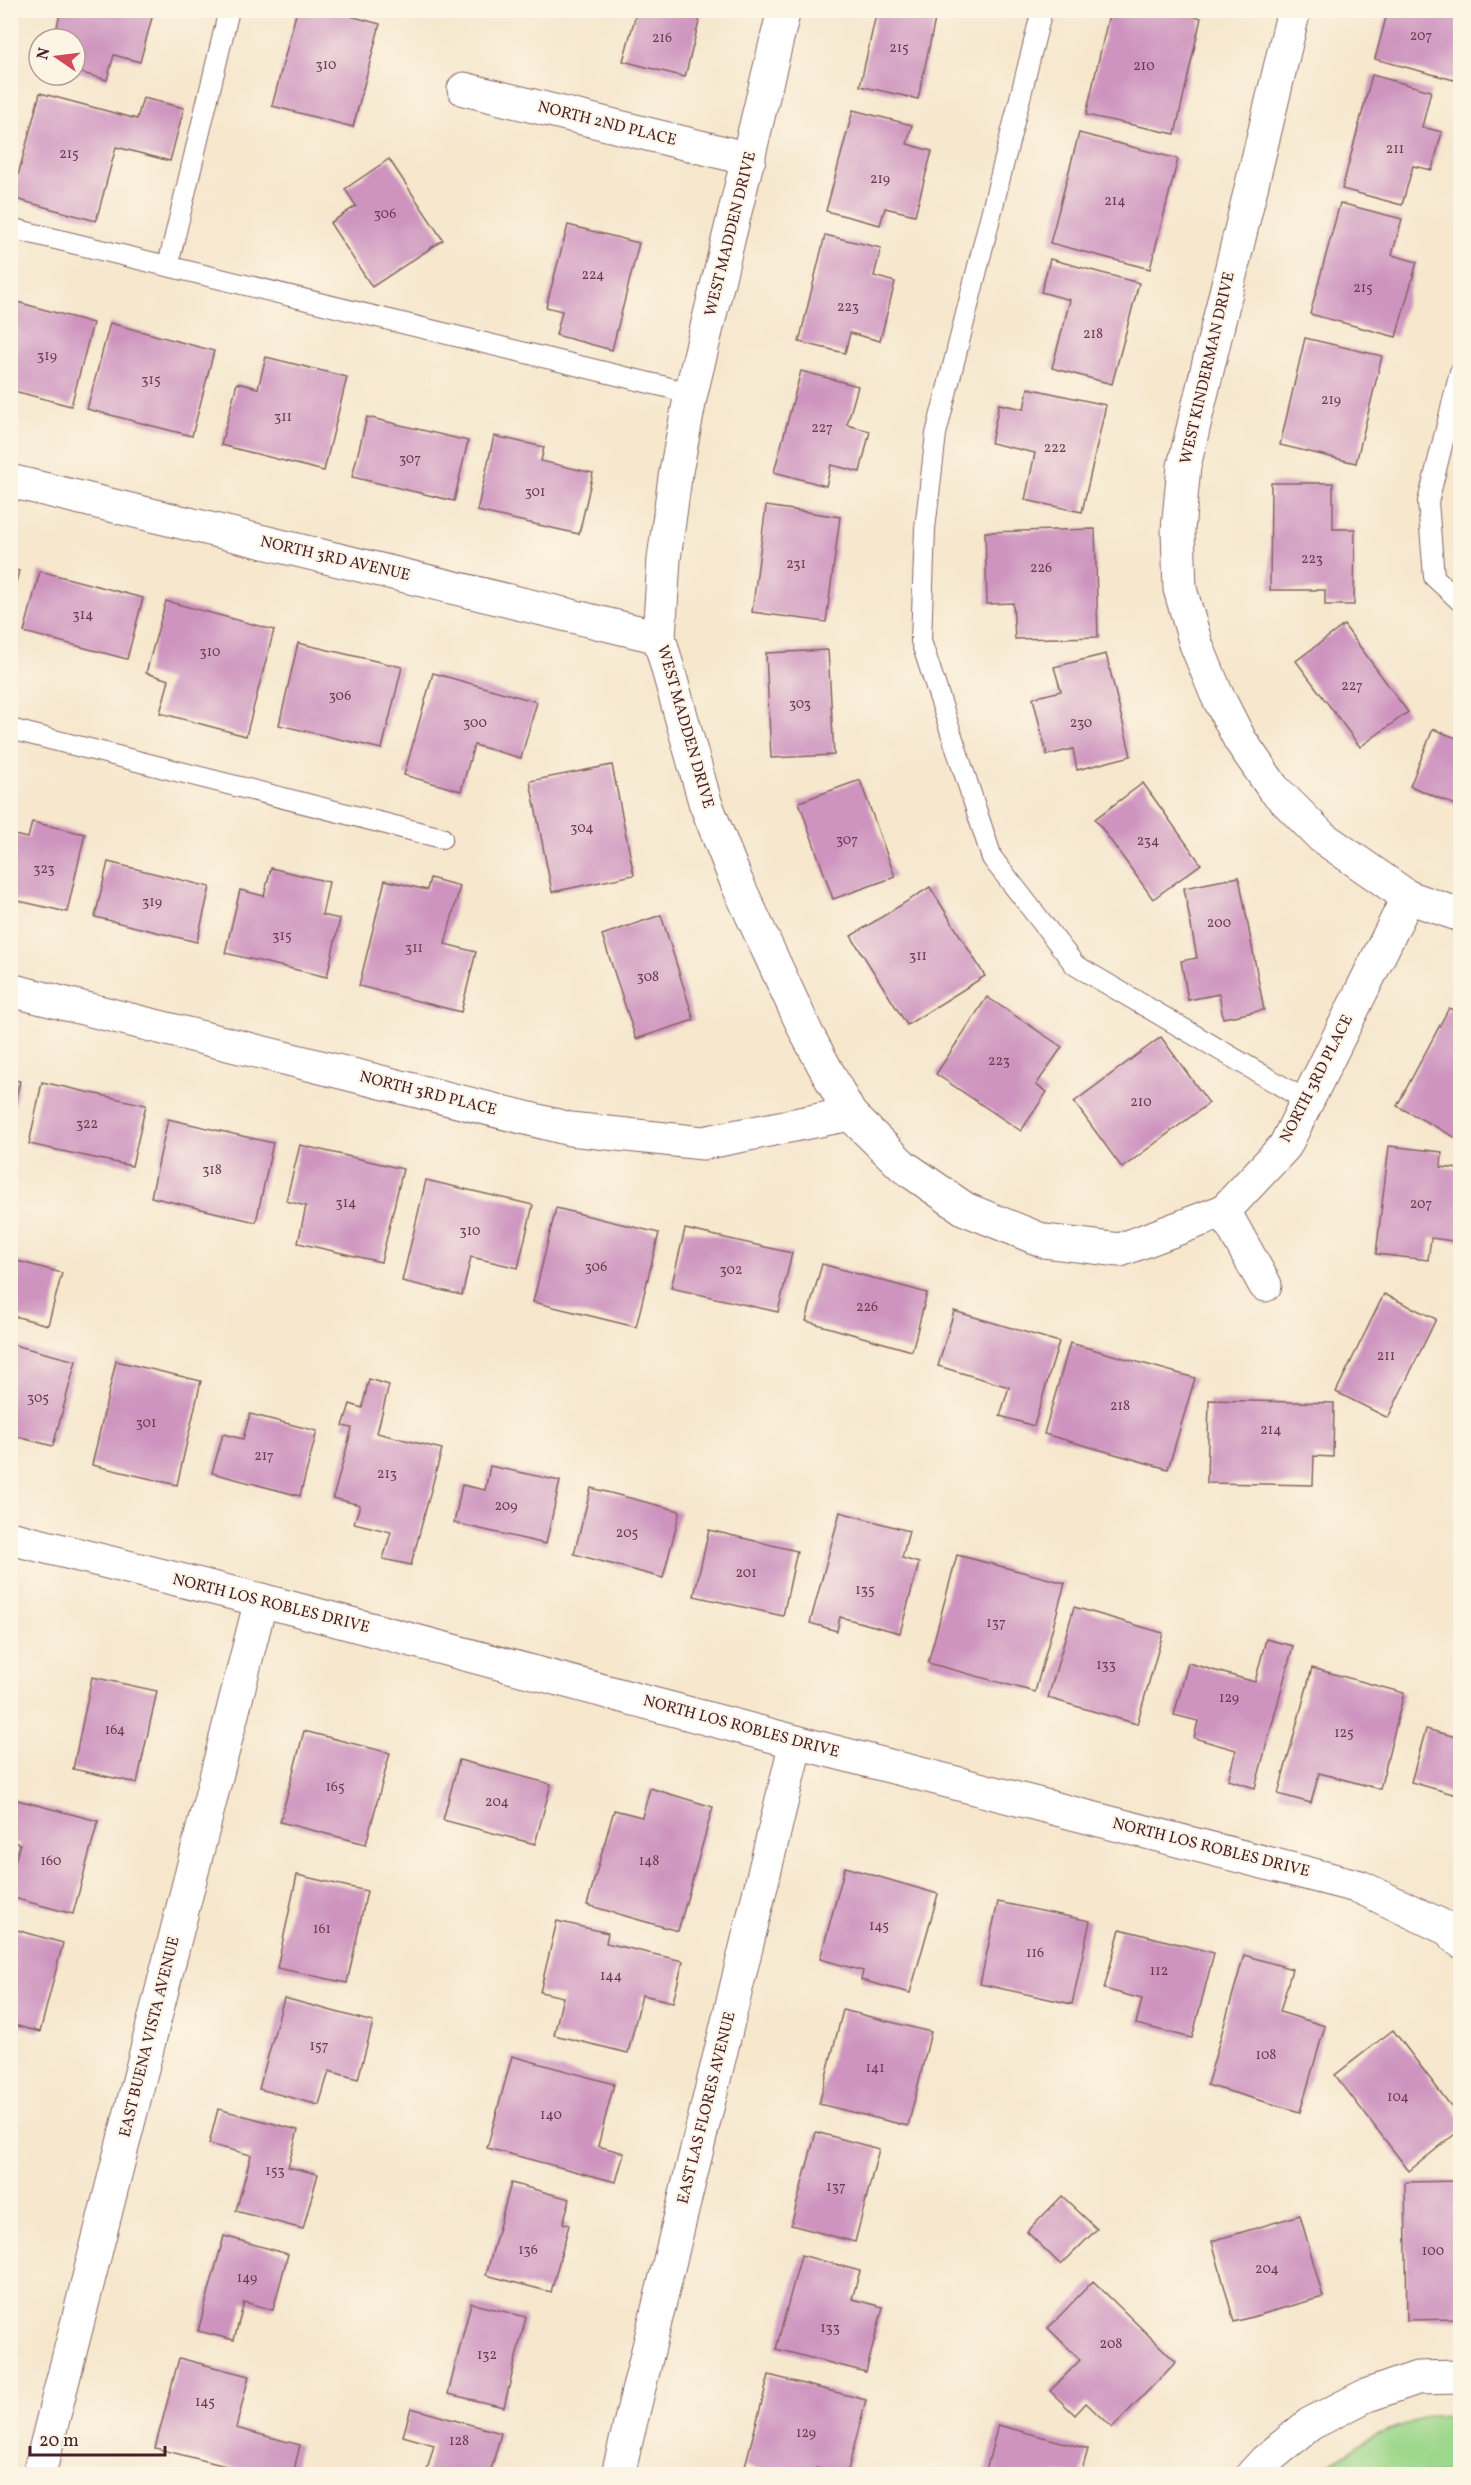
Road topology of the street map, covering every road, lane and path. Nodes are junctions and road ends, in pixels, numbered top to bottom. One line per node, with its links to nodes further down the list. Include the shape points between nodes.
1 (229, 10): 8 (lane)
2 (784, 10): 6 (street, WEST MADDEN DRIVE)
3 (1042, 10): 19 (lane, via 936,434 925,529 921,641 992,858 1075,965)
4 (1294, 10): 16 (street, WEST KINDERMAN DRIVE, via 1184,466 1178,530 1180,589 1216,693 1240,740 1273,788 1322,837)
5 (464, 89): 6 (street, NORTH 2ND PLACE)
6 (749, 159): 10 (street, WEST MADDEN DRIVE)
7 (10, 228): 8 (lane)
8 (168, 265): 10 (lane)
9 (1461, 372): 12 (lane, via 1428,502 1434,578)
10 (691, 393): 13 (street, WEST MADDEN DRIVE, via 664,559)
11 (10, 481): 13 (street, NORTH 3RD AVENUE)
12 (1461, 601)
13 (659, 637): 20 (street, WEST MADDEN DRIVE, via 705,801 737,883 807,1034)
14 (10, 729): 15 (lane)
15 (442, 838)
16 (1408, 897): 17 (street); 19 (street, NORTH 3RD PLACE)
17 (1461, 915)
18 (10, 990): 20 (street, NORTH 3RD PLACE, via 570,1130 703,1143)
19 (1307, 1101): 21 (street, NORTH 3RD PLACE, via 1285,1146)
20 (850, 1114): 22 (street, WEST MADDEN DRIVE, via 903,1166 965,1209 1044,1241)
21 (1224, 1210): 22 (street, NORTH 3RD PLACE); 23 (street)
22 (1120, 1250)
23 (1265, 1285)
24 (10, 1538): 25 (street, NORTH LOS ROBLES DRIVE)
25 (261, 1600): 26 (street, NORTH LOS ROBLES DRIVE); 29 (street, EAST BUENA VISTA AVENUE)
26 (796, 1742): 27 (street, NORTH LOS ROBLES DRIVE, via 1360,1887); 30 (street, EAST LAS FLORES AVENUE)
27 (1456, 1931)
28 (1461, 2377): 31 (street, via 1417,2378 1365,2396 1310,2424)
29 (39, 2475)
30 (618, 2475)
31 (1253, 2475)

